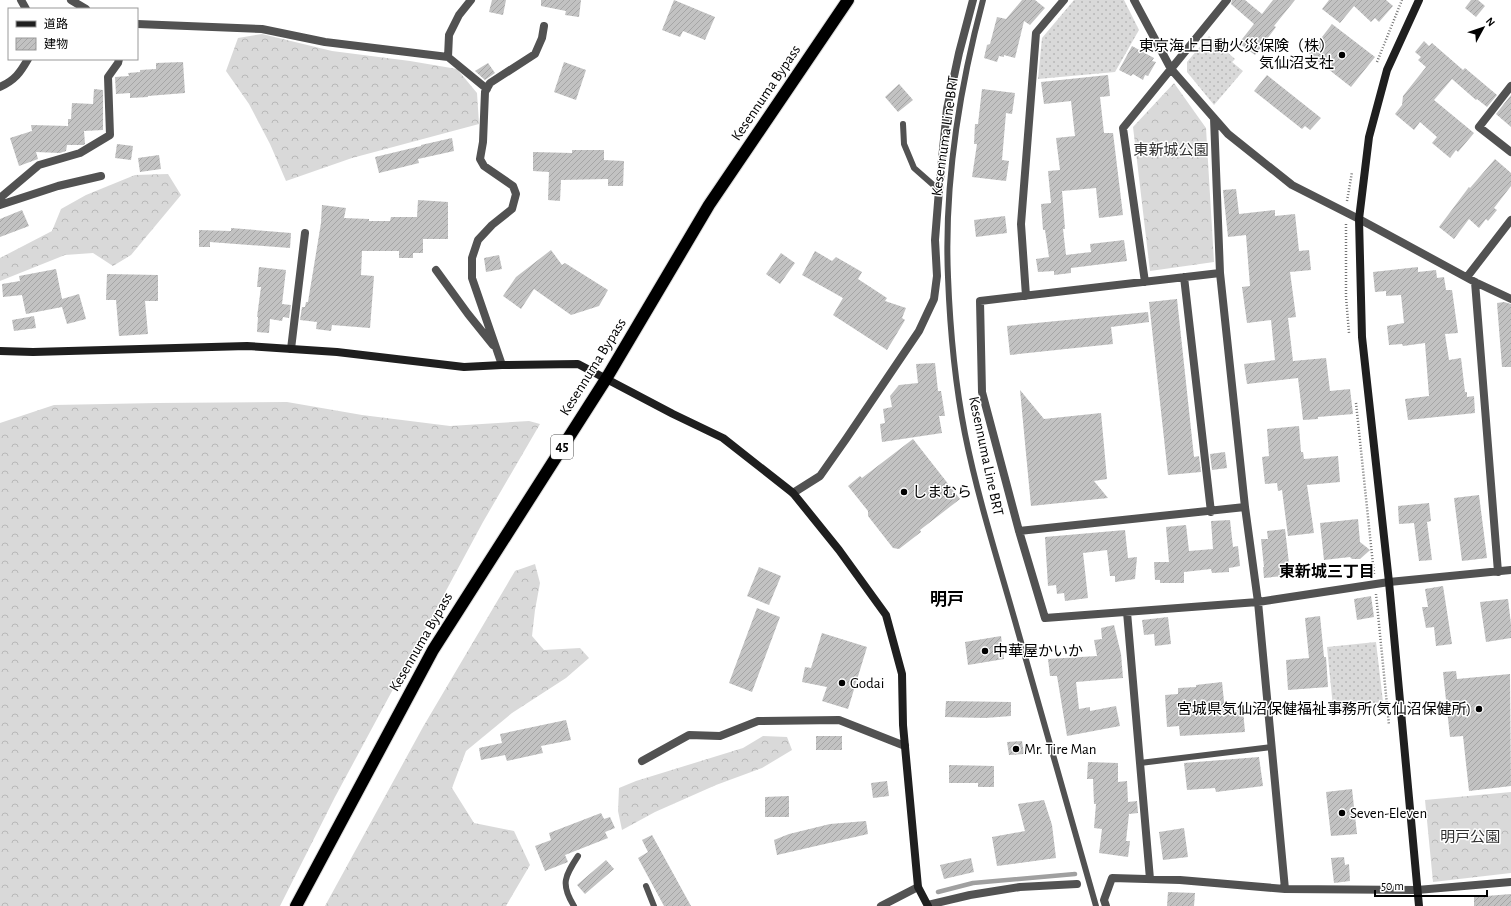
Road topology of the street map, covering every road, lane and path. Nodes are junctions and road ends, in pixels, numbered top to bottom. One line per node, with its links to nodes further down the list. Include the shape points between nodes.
1 (71, 0): 10 (street)
2 (471, 0): 13 (street, via 459,15 449,35)
3 (848, 0): 42 (highway, Kesennuma Bypass / 45, via 709,205)
4 (973, 0): 24 (street, via 947,109)
5 (983, 0): 69 (lane, Kesennuma Line BRT, via 956,130 948,209 948,277 954,357 966,434 985,513)
6 (1064, 0): 36 (street, via 1036,33 1021,224)
7 (1134, 0): 16 (street)
8 (1227, 0): 16 (street)
9 (1419, 0): 27 (street, via 1387,70 1369,137)
10 (84, 8)
11 (138, 24): 13 (street, via 262,29 325,42)
12 (544, 26): 19 (street, via 535,54 490,83)
13 (448, 57): 19 (street)
14 (27, 60): 18 (street, via 20,74)
15 (119, 60): 25 (street, via 108,77 110,135 80,152 39,165)
16 (1171, 69): 20 (street); 34 (street, via 1123,128)
17 (1511, 86): 22 (street, via 1479,127)
18 (0, 87)
19 (487, 89): 39 (street, via 480,159 484,166 513,186 516,194 512,209 492,224 478,240 472,258 472,278)
20 (1214, 118): 27 (street, via 1228,134 1292,185); 31 (street)
21 (903, 124): 24 (lane, via 904,144 914,168)
22 (1511, 152)
23 (101, 176): 26 (street, via 58,186)
24 (939, 190): 43 (street, via 937,276 934,299 926,316 820,476)
25 (0, 198)
26 (0, 205)
27 (1359, 219): 33 (street); 49 (street, via 1362,337)
28 (1511, 220): 33 (street)
29 (305, 233): 38 (street)
30 (436, 270): 39 (street)
31 (1220, 273): 32 (street); 44 (street)
32 (1184, 277): 34 (street); 45 (street)
33 (1467, 277): 35 (street)
34 (1145, 282): 36 (street)
35 (1475, 282): 37 (street); 48 (street)
36 (1026, 296): 46 (street, via 980,301 982,392)
37 (1511, 299)
38 (291, 349): 40 (street, via 247,346); 41 (street, via 464,367)
39 (496, 349): 41 (street)
40 (0, 351)
41 (502, 365): 42 (street, via 578,364)
42 (606, 379): 43 (street, via 722,438); 64 (highway, Kesennuma Bypass / 45, via 432,650)
43 (793, 493): 52 (street, via 839,550 886,615 902,674)
44 (1245, 507): 45 (street); 50 (street)
45 (1211, 512): 46 (street)
46 (1019, 532): 51 (street, via 1045,618)
47 (1511, 570): 48 (street)
48 (1498, 572): 49 (street)
49 (1389, 582): 50 (street); 63 (street)
50 (1258, 602): 51 (street); 53 (street)
51 (1128, 612): 55 (street)
52 (905, 746): 54 (street, via 839,720 758,721 720,736 689,735); 61 (street)
53 (1272, 747): 55 (lane); 62 (street)
54 (642, 761)
55 (1140, 763): 57 (street)
56 (578, 856): 65 (lane, via 566,874 567,894)
57 (1150, 879): 62 (street); 70 (street, via 1112,878 1104,900)
58 (1511, 882): 63 (street)
59 (1077, 884): 68 (street, via 1020,887 970,895)
60 (646, 886): 66 (lane)
61 (918, 887): 67 (street); 68 (street)
62 (1285, 889): 63 (street)
63 (1417, 890): 71 (street)
64 (296, 906)
65 (574, 906)
66 (654, 906)
67 (881, 906)
68 (928, 906)
69 (1096, 906)
70 (1106, 906)
71 (1419, 906)

